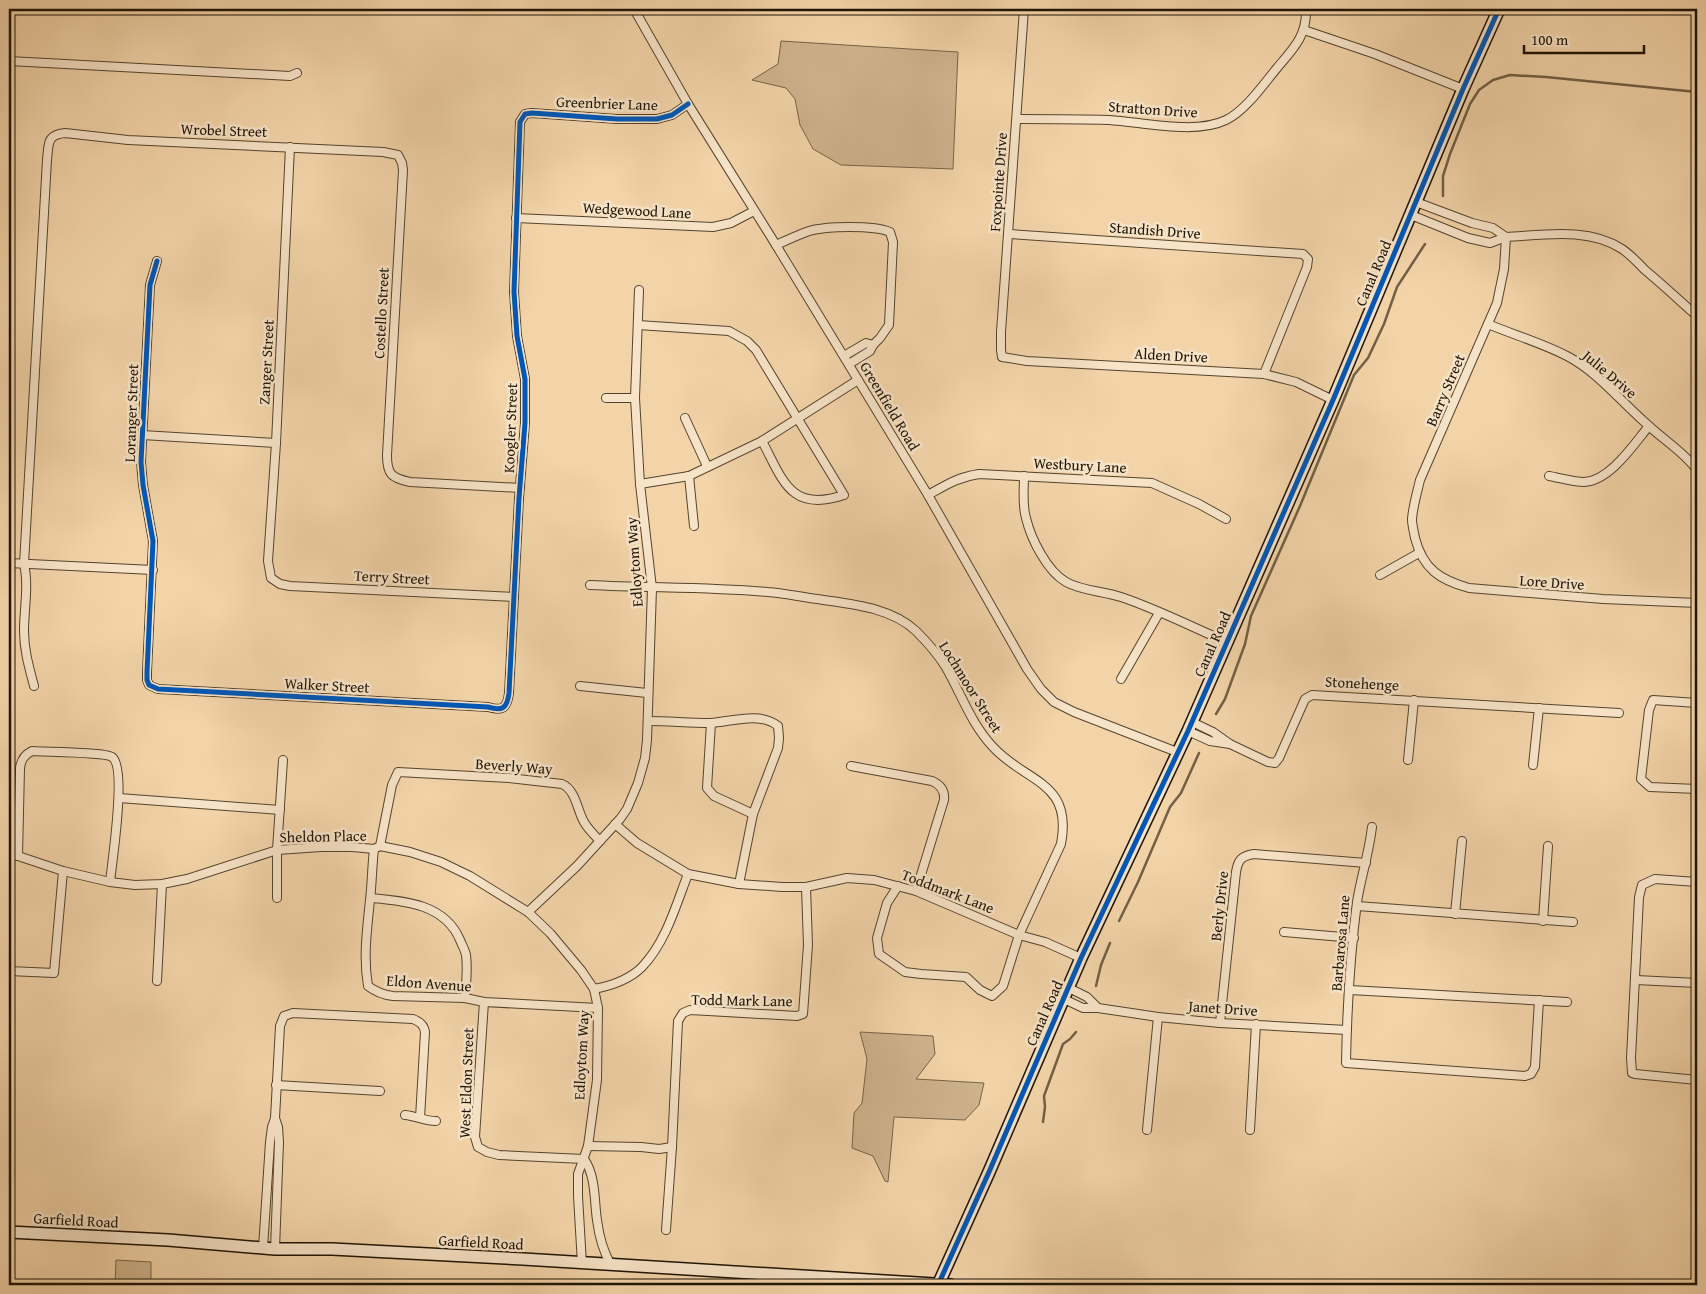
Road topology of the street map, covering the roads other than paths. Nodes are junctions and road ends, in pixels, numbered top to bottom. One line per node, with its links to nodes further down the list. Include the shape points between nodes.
1 (634, 9): 9 (street, Greenfield Road)
2 (1024, 9): 11 (street, Foxpointe Drive)
3 (1306, 9): 5 (street)
4 (1499, 9): 8 (street, Canal Road)
5 (1304, 30): 8 (street); 11 (street, Stratton Drive, via 1294,47 1240,111 1216,124 1193,127 1109,120)
6 (9, 61): 7 (street, via 290,76)
7 (297, 73)
8 (1463, 89): 14 (street, Canal Road)
9 (688, 104): 10 (street, Greenbrier Lane, via 672,115 657,119 532,112); 15 (street, Greenfield Road)
10 (522, 117): 18 (street, Koogler Street)
11 (1017, 119): 20 (street, Foxpointe Drive)
12 (290, 147): 13 (street, Wrobel Street); 42 (street, Zanger Street); 55 (street, Wrobel Street, via 128,140 65,133 50,138)
13 (398, 155): 49 (street, Costello Street, via 403,170 387,455 390,474 410,482)
14 (1416, 202): 16 (street); 17 (street, Canal Road)
15 (754, 211): 18 (street, Wedgewood Lane, via 713,227); 22 (street, Greenfield Road)
16 (1441, 212): 19 (street); 21 (street, via 1493,228)
17 (1411, 215): 19 (street); 36 (street, Canal Road)
18 (516, 218): 49 (street, Koogler Street, via 514,292 525,379)
19 (1436, 225): 21 (street, via 1490,243)
20 (1009, 234): 30 (street, Foxpointe Drive); 32 (street, Standish Drive, via 1300,253 1306,256 1307,267)
21 (1506, 237): 25 (street, via 1565,234 1607,242 1622,250); 26 (street, Barry Street, via 1502,283)
22 (776, 245): 28 (street, via 823,229 874,228 890,232 893,242 889,325); 29 (street, Greenfield Road)
23 (157, 261): 40 (street, Loranger Street, via 150,285)
24 (639, 290): 27 (street, Edloytom Way)
25 (1697, 316)
26 (1488, 324): 39 (street, Julie Drive, via 1568,356 1599,379); 53 (street, Barry Street, via 1420,480 1412,520)
27 (638, 325): 35 (street, Edloytom Way); 38 (street, via 729,331 737,335 756,350)
28 (873, 345): 29 (street, via 866,343); 31 (street, via 870,351)
29 (844, 356): 31 (street, Greenfield Road)
30 (1002, 357): 32 (street, Alden Drive, via 1027,362)
31 (849, 364): 33 (street, Greenfield Road)
32 (1264, 374): 36 (street, Alden Drive, via 1296,382)
33 (858, 380): 38 (street); 50 (street, Greenfield Road)
34 (606, 398): 35 (street)
35 (635, 398): 48 (street, Edloytom Way)
36 (1334, 400): 64 (street, Canal Road)
37 (685, 418): 43 (street)
38 (799, 418): 41 (street); 41 (street, via 844,495 818,500 794,494 785,485)
39 (1648, 426): 44 (street, Julie Drive, via 1690,460); 47 (street, via 1627,453 1602,476 1585,482)
40 (142, 435): 42 (street); 56 (street, Loranger Street, via 141,473 153,541)
41 (762, 441): 43 (street)
42 (276, 443): 58 (street, Zanger Street, via 268,561)
43 (707, 466): 45 (street)
44 (1697, 470)
45 (689, 476): 48 (street); 52 (street)
46 (1024, 476): 50 (street, Westbury Lane, via 965,476); 51 (street, Westbury Lane, via 1152,483); 63 (street, via 1025,517 1042,557 1054,572 1064,582 1120,597)
47 (1549, 476)
48 (640, 484): 60 (street, Edloytom Way)
49 (520, 488): 61 (street, Koogler Street)
50 (928, 495): 79 (street, Greenfield Road, via 1041,689 1054,702 1074,712)
51 (1226, 519)
52 (694, 526)
53 (1419, 553): 57 (street); 62 (street, Lore Drive, via 1438,575 1469,588)
54 (9, 562): 55 (street)
55 (24, 564): 56 (street); 67 (street, via 25,653)
56 (153, 570): 66 (street, Loranger Street)
57 (1380, 575)
58 (271, 578): 61 (street, Terry Street, via 290,586)
59 (590, 585): 60 (street, Lochmoor Street)
60 (652, 588): 69 (street, Edloytom Way); 115 (street, Lochmoor Street, via 769,592 848,603 878,610 914,629 945,666 976,726 994,748 1048,788 1062,814 1061,844)
61 (514, 597): 72 (street, Koogler Street, via 509,694)
62 (1697, 603)
63 (1159, 613): 64 (street); 65 (street)
64 (1227, 642): 77 (street, Canal Road)
65 (1121, 678)
66 (149, 685): 72 (street, Walker Street, via 158,689)
67 (34, 686)
68 (580, 686): 69 (street)
69 (647, 693): 75 (street, Edloytom Way)
70 (1414, 700): 73 (street, Stonehenge); 78 (street, Stonehenge, via 1312,695 1305,699 1275,763); 81 (street)
71 (1697, 702): 84 (street, via 1654,700 1649,710 1641,779 1650,787)
72 (503, 708)
73 (1539, 708): 74 (street, Stonehenge); 82 (street)
74 (1619, 713)
75 (648, 721): 76 (street); 88 (street, Edloytom Way, via 640,776 627,809)
76 (711, 723): 87 (street, via 707,788 714,796); 87 (street, via 758,719 769,720 778,726 778,748)
77 (1190, 726): 78 (street, Stonehenge, via 1213,732); 78 (street, Stonehenge, via 1210,740); 79 (street, Canal Road)
78 (1230, 744)
79 (1177, 752): 117 (street, Canal Road)
80 (282, 760): 86 (street)
81 (1408, 760)
82 (1533, 765)
83 (851, 766): 106 (street, via 932,781 941,786 944,800)
84 (1697, 789)
85 (119, 798): 86 (street); 96 (street, via 118,770 112,757 32,752 26,755 20,768); 100 (street)
86 (280, 810): 94 (street)
87 (753, 814): 103 (street)
88 (616, 824): 90 (street, Edloytom Way); 99 (street, via 637,844)
89 (1372, 827): 97 (street, Barbarosa Lane)
90 (600, 841): 93 (street, Beverly Way, via 583,820 568,786 518,779 398,772); 110 (street)
91 (1462, 841): 111 (street)
92 (1548, 846): 112 (street)
93 (377, 848): 94 (street, Sheldon Place); 108 (street, Eldon Avenue); 110 (street, Sheldon Place, via 410,852 442,862)
94 (277, 850): 102 (street, Sheldon Place); 107 (street)
95 (9, 855): 96 (street, Sheldon Place)
96 (18, 856): 98 (street, Sheldon Place)
97 (1366, 863): 109 (street, Barbarosa Lane); 132 (street, Berly Drive, via 1254,854 1240,858)
98 (63, 870): 100 (street, Sheldon Place); 118 (street, via 54,973)
99 (688, 874): 103 (street); 122 (street, Edloytom Way, via 654,953 641,968 616,982)
100 (110, 882): 102 (street, Sheldon Place)
101 (1697, 882): 119 (street, via 1656,879 1642,885)
102 (162, 884): 120 (street)
103 (740, 884): 105 (street, Toddmark Lane)
104 (898, 886): 105 (street, Toddmark Lane, via 847,878); 106 (street, Toddmark Lane); 115 (street, via 887,903 877,938 879,954 905,972 966,977 992,996 1003,986)
105 (806, 887): 145 (street, Todd Mark Lane, via 808,945 803,1014 690,1010 683,1013 678,1021)
106 (916, 891): 115 (street, Toddmark Lane)
107 (277, 898)
108 (370, 898): 125 (street, via 424,906 449,922 466,953); 125 (street, Eldon Avenue, via 365,943 368,986 382,995)
109 (1357, 906): 111 (street); 116 (street, Barbarosa Lane)
110 (528, 912): 122 (street, Sheldon Place, via 568,952)
111 (1456, 914): 112 (street)
112 (1543, 921): 113 (street)
113 (1573, 922)
114 (1284, 932): 116 (street)
115 (1020, 935): 117 (street, Toddmark Lane)
116 (1354, 938): 123 (street, Barbarosa Lane)
117 (1081, 958): 124 (street, Canal Road)
118 (9, 971)
119 (1636, 980): 121 (street); 135 (street, via 1632,1073)
120 (157, 981)
121 (1697, 983)
122 (594, 989): 129 (street, Edloytom Way)
123 (1350, 990): 126 (street); 134 (street, Barbarosa Lane)
124 (1066, 994): 130 (street, Janet Drive, via 1087,997); 130 (street, Janet Drive, via 1083,1008); 152 (street, Canal Road)
125 (465, 998): 127 (street, Eldon Avenue)
126 (1539, 1000): 128 (street); 134 (street, Barbarosa Lane, via 1535,1067 1531,1074 1525,1076 1346,1063)
127 (484, 1002): 129 (street, Eldon Avenue); 146 (street, West Eldon Street, via 475,1137 478,1147 499,1155)
128 (1567, 1002)
129 (598, 1008): 144 (street, Edloytom Way, via 596,1080)
130 (1098, 1008): 131 (street, Janet Drive)
131 (1158, 1017): 132 (street, Janet Drive); 142 (street)
132 (1220, 1023): 133 (street, Janet Drive)
133 (1256, 1024): 134 (street, Janet Drive); 143 (street)
134 (1347, 1030)
135 (1697, 1080)
136 (276, 1085): 137 (street); 139 (street); 140 (street, via 280,1026 284,1016 293,1013 413,1019 422,1025 425,1032)
137 (380, 1091)
138 (405, 1115): 140 (street)
139 (275, 1118): 149 (street, via 270,1142); 149 (street, via 279,1142)
140 (420, 1118): 141 (street)
141 (436, 1121)
142 (1147, 1130)
143 (1250, 1130)
144 (588, 1146): 145 (street); 146 (street, Edloytom Way)
145 (672, 1148): 147 (street)
146 (584, 1159): 150 (street, Edloytom Way, via 578,1174); 151 (street, via 590,1167 604,1252)
147 (666, 1230)
148 (9, 1232): 149 (street, Garfield Road)
149 (269, 1248): 150 (street, Garfield Road)
150 (582, 1264): 151 (street, Garfield Road)
151 (611, 1265): 152 (street, Garfield Road)
152 (938, 1285): 153 (street, Garfield Road)
153 (951, 1285)

